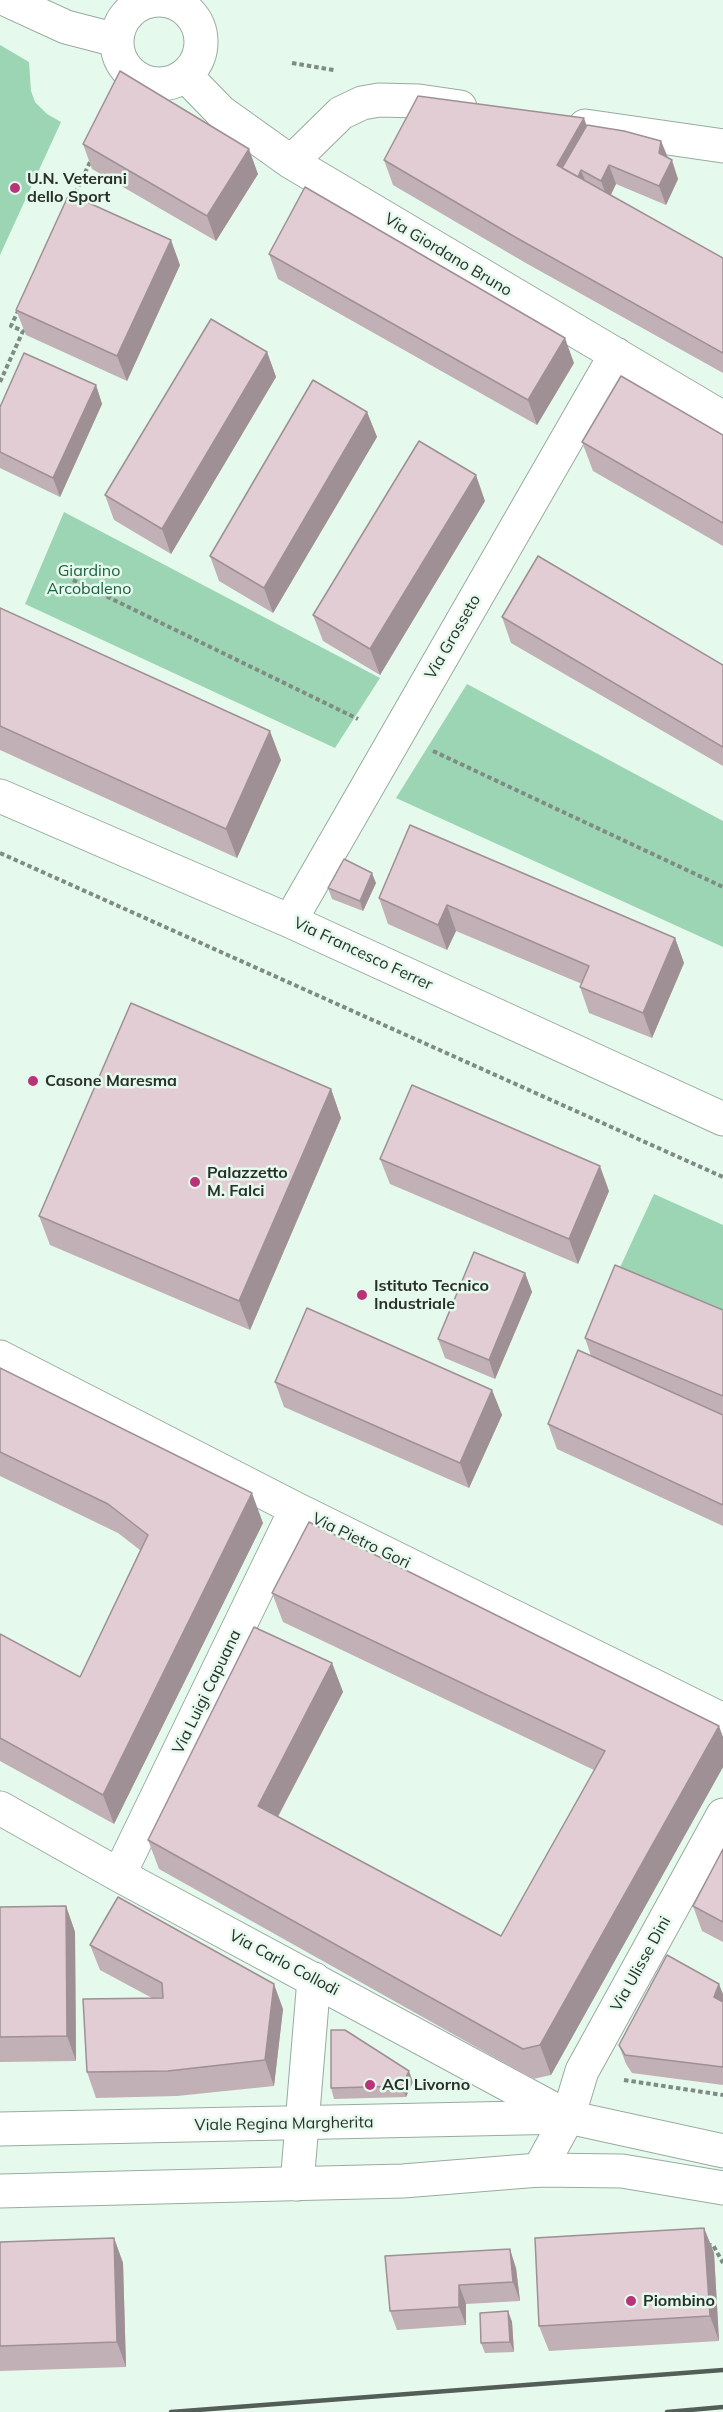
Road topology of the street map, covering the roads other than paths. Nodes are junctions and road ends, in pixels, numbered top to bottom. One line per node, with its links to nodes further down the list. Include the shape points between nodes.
1 (7, 0): 3 (street, via 66,27)
2 (178, 2): 3 (street, via 150,1 137,6 127,14); 4 (street, via 193,18 201,37 195,64)
3 (116, 40): 4 (street, via 120,61 137,78 162,85)
4 (185, 75): 8 (street, Via Giordano Bruno, via 221,112)
5 (489, 112): 8 (street, via 419,101 362,103 341,113)
6 (560, 122): 7 (street)
7 (723, 146)
8 (291, 162): 9 (street, Via Giordano Bruno)
9 (616, 354): 10 (street, Via Giordano Bruno); 12 (street, Via Grosseto)
10 (723, 418)
11 (0, 796): 12 (street, Via Francesco Ferrer)
12 (290, 921): 13 (street, Via Francesco Ferrer)
13 (723, 1119)
14 (0, 1357): 15 (street, Via Pietro Gori)
15 (296, 1509): 16 (street, Via Pietro Gori); 19 (street, Via Luigi Capuana)
16 (723, 1720)
17 (0, 1808): 19 (street, Via Carlo Collodi)
18 (723, 1815): 21 (street, Via Ulisse Dini, via 582,2071)
19 (119, 1875): 20 (street, Via Carlo Collodi)
20 (314, 1979): 21 (street, Via Carlo Collodi); 22 (street)
21 (568, 2117): 22 (street, Viale Regina Margherita); 24 (street); 25 (street, Via Ulisse Dini)
22 (301, 2124): 23 (street, Viale Regina Margherita); 26 (street)
23 (0, 2129)
24 (723, 2151)
25 (539, 2170): 26 (street, via 403,2181); 27 (street, via 622,2171)
26 (297, 2184): 28 (street)
27 (723, 2188)
28 (0, 2191)

